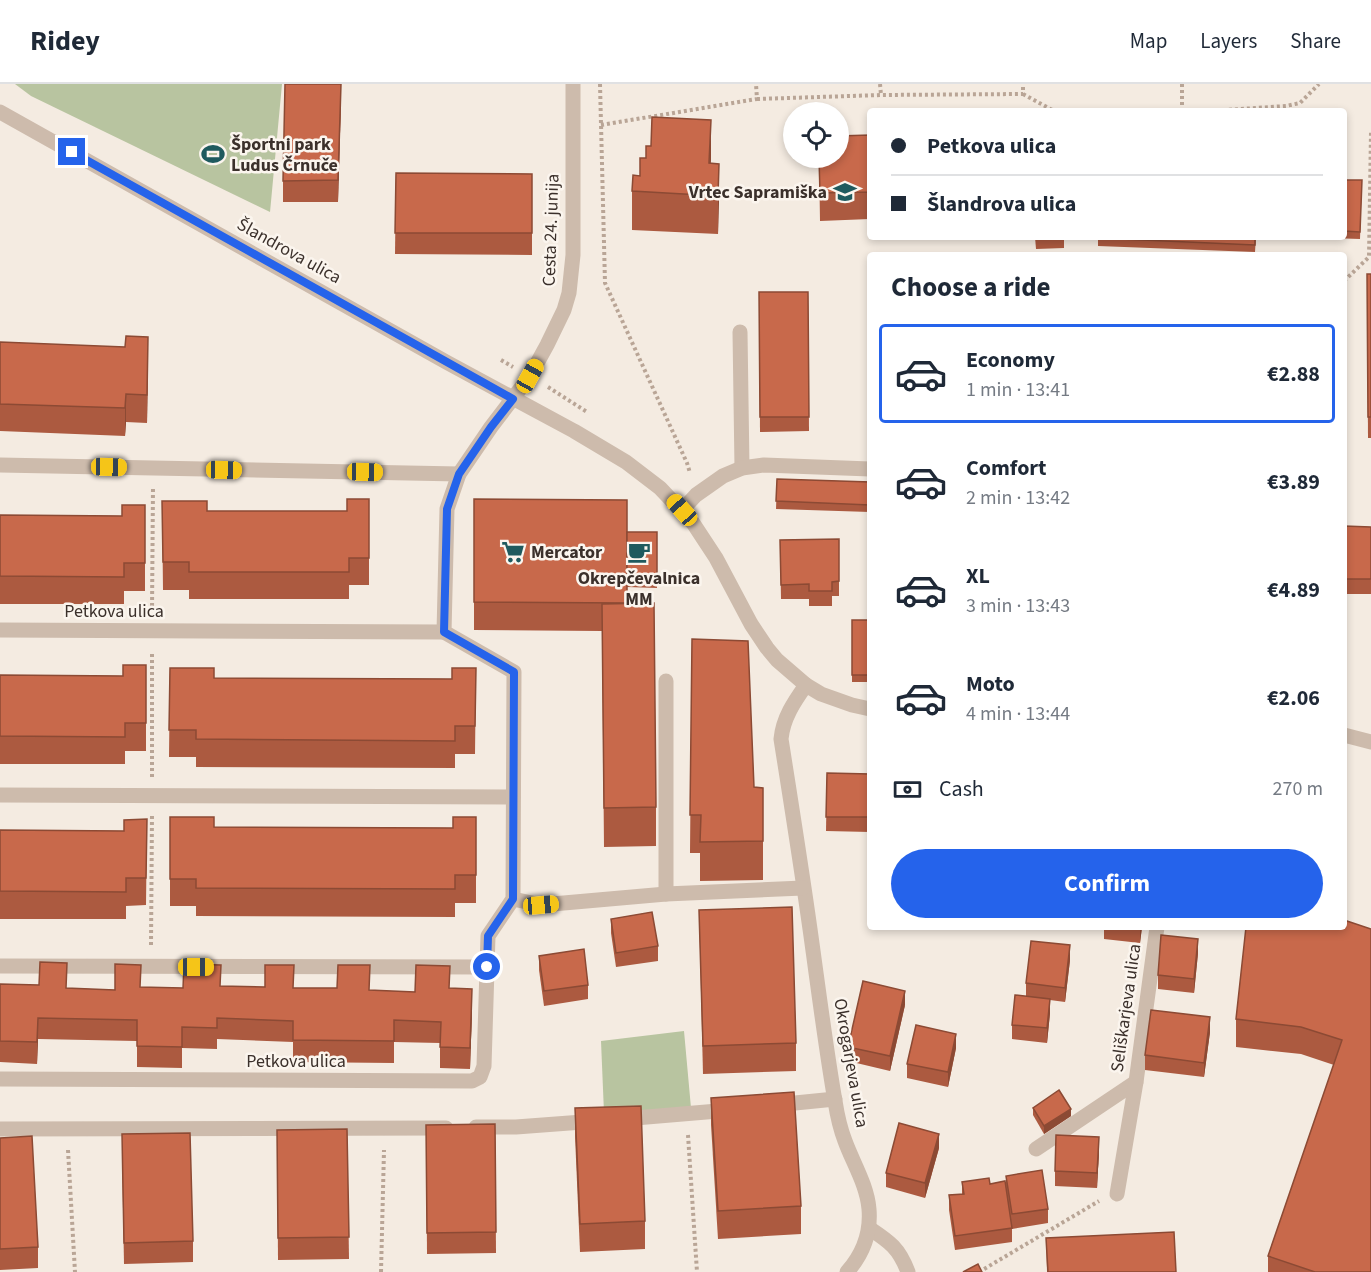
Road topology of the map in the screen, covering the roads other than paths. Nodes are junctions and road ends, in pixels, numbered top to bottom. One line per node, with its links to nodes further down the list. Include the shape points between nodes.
1 (573, 84): 4 (street, Cesta 24. junija, via 573,255 569,293 547,345)
2 (0, 112): 4 (street, Šlandrova ulica)
3 (740, 332): 6 (street)
4 (513, 399): 8 (street); 9 (street, Šlandrova ulica, via 643,474)
5 (0, 465): 8 (street)
6 (742, 468): 7 (street, via 764,465); 9 (street, via 723,476)
7 (867, 469)
8 (459, 474): 11 (street, via 447,509)
9 (682, 510): 13 (street, via 716,558 767,648)
10 (0, 630): 11 (street, Petkova ulica)
11 (444, 632): 18 (street, Petkova ulica, via 514,672)
12 (666, 681): 20 (street)
13 (806, 685): 14 (street); 19 (street, Okrogarjeva ulica, via 785,719 781,739)
14 (867, 708)
15 (1347, 736): 16 (street)
16 (1371, 742)
17 (0, 795): 18 (street)
18 (513, 797): 21 (street, Petkova ulica)
19 (803, 888): 20 (street); 27 (street, Okrogarjeva ulica)
20 (666, 894): 21 (street, via 541,905)
21 (513, 899): 24 (street, Petkova ulica, via 488,936)
22 (1157, 930): 26 (street, Seliškarjeva ulica)
23 (0, 966): 24 (street)
24 (487, 967): 25 (street, Petkova ulica, via 484,1066 480,1077 472,1081)
25 (0, 1079)
26 (1136, 1082): 29 (street, Seliškarjeva ulica); 30 (street)
27 (835, 1099): 28 (street, via 516,1127); 31 (street, Okrogarjeva ulica, via 844,1140 866,1195)
28 (0, 1129)
29 (1035, 1149)
30 (1117, 1194)
31 (869, 1228): 32 (street, Okrogarjeva ulica, via 862,1251); 33 (street, via 894,1246)
32 (847, 1272)
33 (908, 1272)

